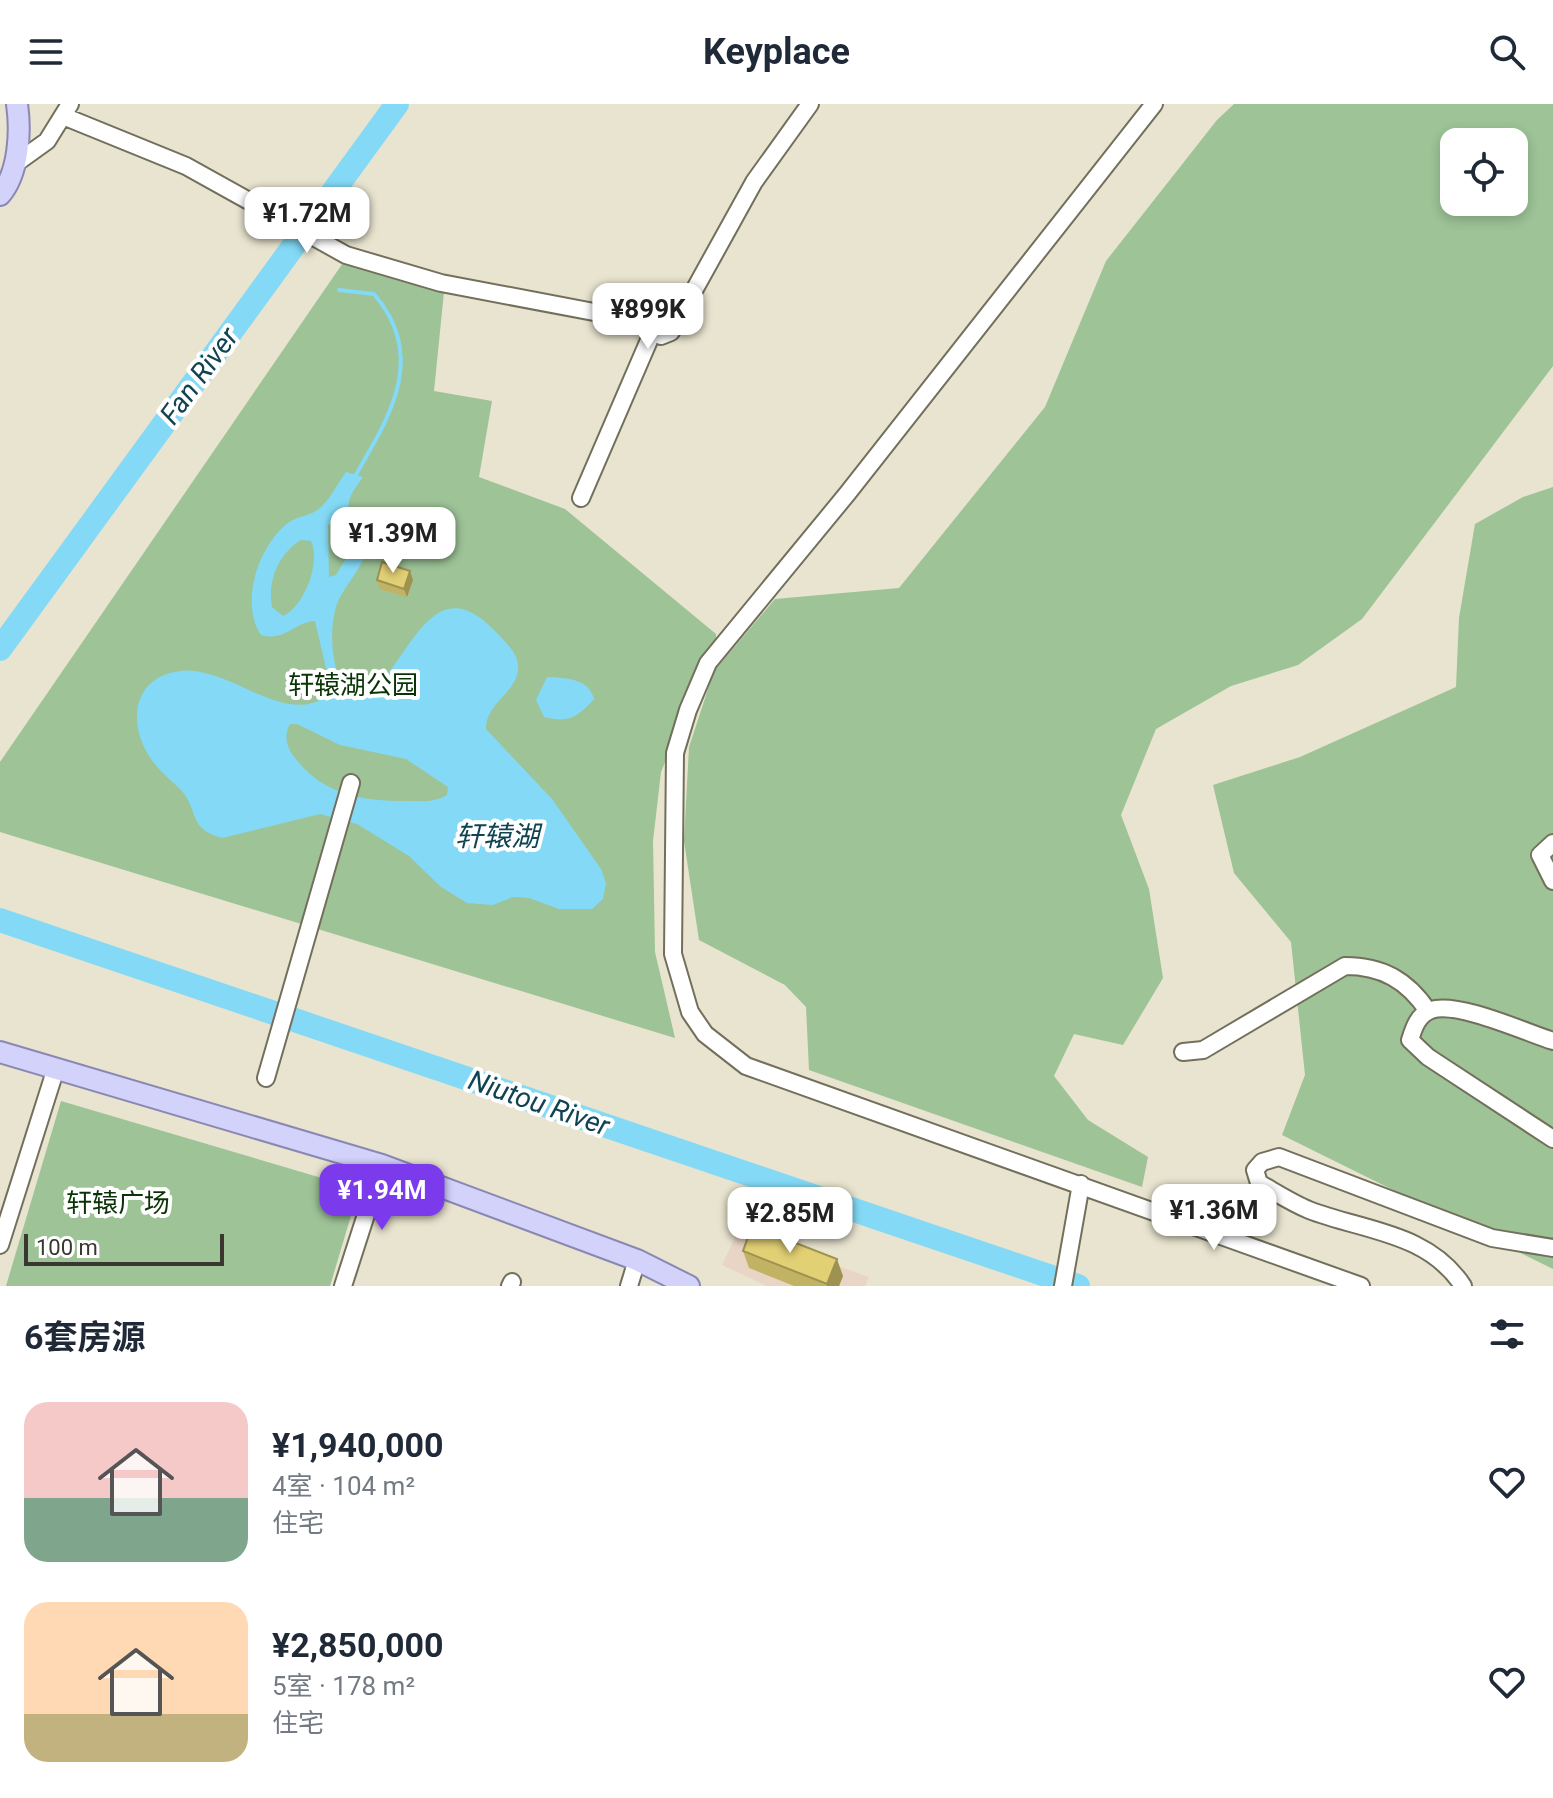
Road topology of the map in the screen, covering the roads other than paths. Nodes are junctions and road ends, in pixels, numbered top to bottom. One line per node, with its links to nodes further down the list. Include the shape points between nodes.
1 (17, 104): 5 (main road)
2 (810, 104): 7 (street, via 754,182 671,332 661,336)
3 (1154, 104): 20 (street, via 708,663 675,753 673,954 690,1012 705,1034 746,1066)
4 (66, 110): 5 (street, via 47,141); 7 (street, via 186,166 346,255 441,283 636,320)
5 (15, 164): 6 (main road)
6 (0, 195)
7 (653, 331): 8 (street)
8 (581, 498)
9 (351, 783): 17 (street)
10 (1553, 843): 11 (street, via 1540,855)
11 (1553, 881)
12 (1428, 1011): 13 (street, via 1447,1007); 15 (street, via 1392,975 1370,966 1345,966 1203,1050); 18 (street, via 1416,1022 1410,1040)
13 (1553, 1041)
14 (0, 1052): 16 (main road)
15 (1183, 1052)
16 (56, 1068): 19 (main road); 21 (street)
17 (268, 1071)
18 (1553, 1139)
19 (382, 1165): 23 (main road); 24 (street)
20 (1081, 1184): 27 (street); 28 (street)
21 (0, 1245)
22 (1553, 1248): 29 (street, via 1492,1238 1279,1157 1255,1170 1259,1183 1308,1209 1411,1241 1453,1271)
23 (637, 1260): 25 (street); 26 (main road)
24 (343, 1286)
25 (629, 1286)
26 (689, 1286)
27 (1063, 1286)
28 (1361, 1286)
29 (1463, 1286)

